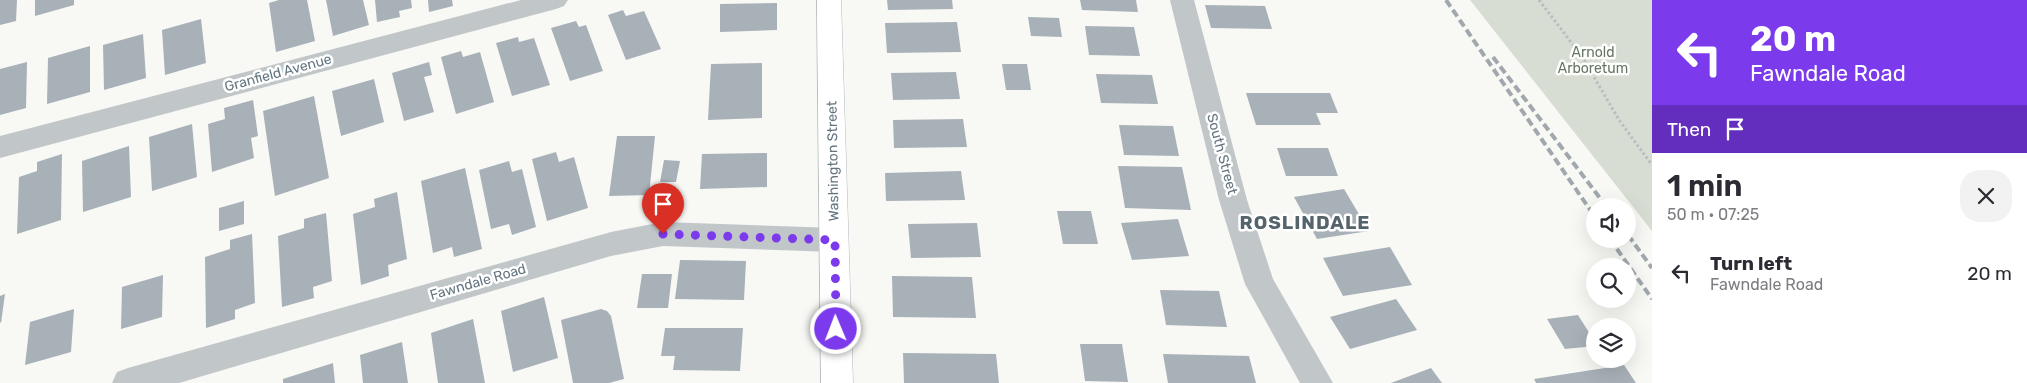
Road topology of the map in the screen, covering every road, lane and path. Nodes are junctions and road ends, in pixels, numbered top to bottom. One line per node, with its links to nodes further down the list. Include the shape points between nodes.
1 (556, 0): 5 (street, Granfield Avenue)
2 (829, 0): 7 (main road, Washington Street)
3 (1182, 0): 10 (street, South Street, via 1233,200 1260,284)
4 (1540, 0): 6 (path, via 1583,58 1619,120)
5 (0, 147)
6 (1652, 165)
7 (835, 240): 8 (street, Fawndale Road, via 663,234 611,244); 9 (main road, Washington Street)
8 (128, 383)
9 (837, 383)
10 (1317, 383)

